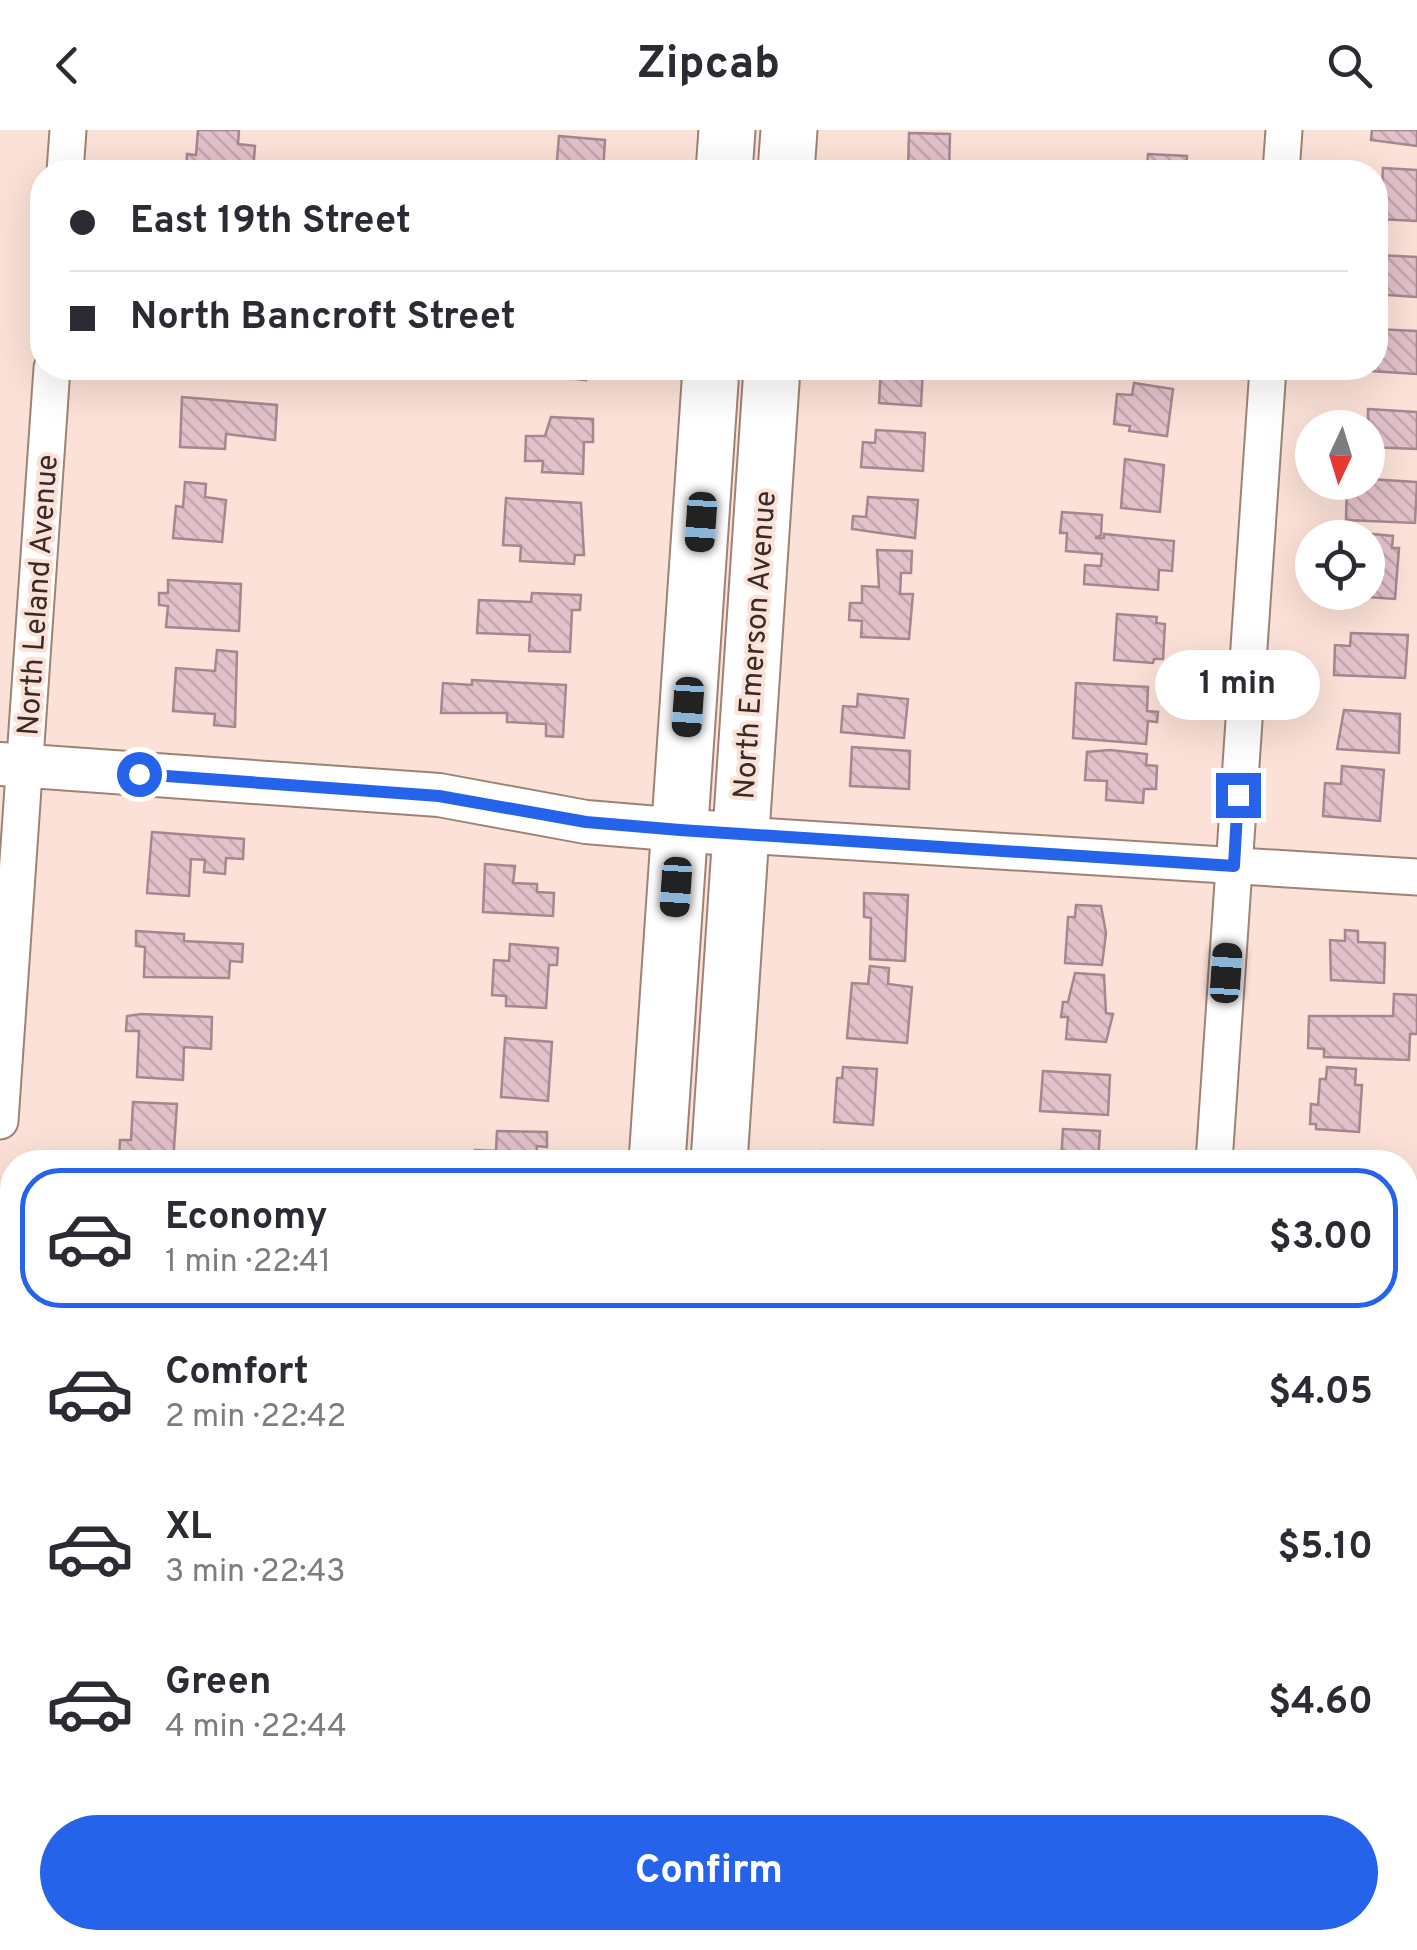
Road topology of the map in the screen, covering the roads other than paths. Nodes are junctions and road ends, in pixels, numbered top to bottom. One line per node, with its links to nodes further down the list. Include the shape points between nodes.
1 (68, 130): 5 (street)
2 (727, 130): 6 (main road)
3 (788, 130): 7 (main road)
4 (1284, 130): 8 (street)
5 (66, 160)
6 (725, 160)
7 (787, 160)
8 (1282, 160)
9 (51, 380): 13 (street, North Leland Avenue)
10 (710, 380): 14 (main road, North Emerson Avenue)
11 (771, 380): 15 (main road, North Emerson Avenue)
12 (1267, 380): 16 (street)
13 (13, 765): 14 (street, via 439,796 586,822); 18 (street, North Leland Avenue)
14 (680, 830): 15 (street); 19 (main road, North Emerson Avenue)
15 (741, 835): 16 (street); 20 (main road, North Emerson Avenue)
16 (1234, 866): 17 (street); 21 (street)
17 (1417, 878)
18 (0, 1122)
19 (658, 1150)
20 (720, 1150)
21 (1215, 1150)

